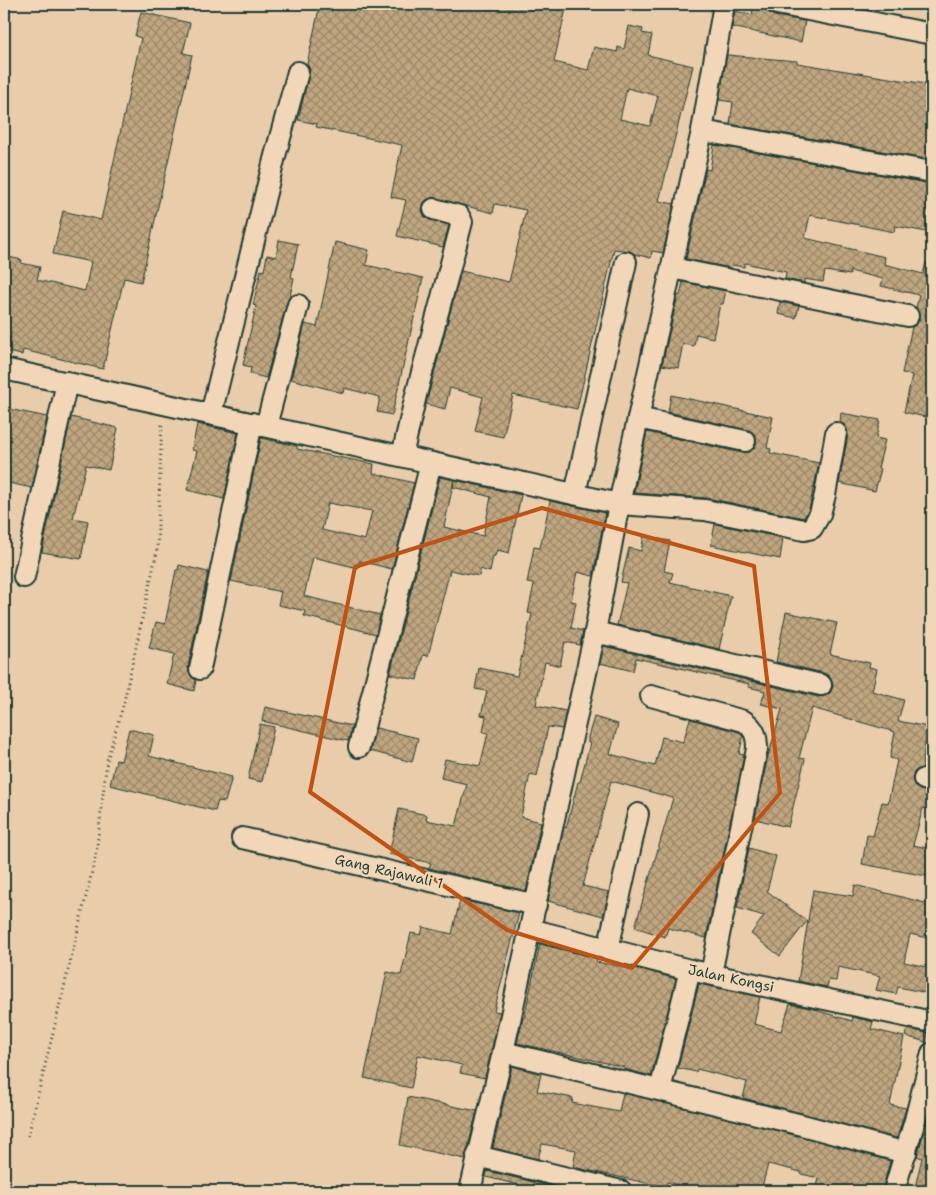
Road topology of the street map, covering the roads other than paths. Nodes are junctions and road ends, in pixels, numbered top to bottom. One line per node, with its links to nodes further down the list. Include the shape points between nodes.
1 (724, 4): 5 (street)
2 (777, 4): 3 (street)
3 (932, 34)
4 (298, 72): 14 (street)
5 (702, 131): 6 (street); 9 (street)
6 (932, 172)
7 (434, 209): 19 (street, via 459,216 462,222)
8 (626, 262): 21 (street)
9 (672, 268): 11 (street); 15 (street)
10 (298, 305): 16 (street)
11 (908, 316)
12 (4, 369): 13 (street)
13 (67, 382): 14 (street); 23 (street)
14 (211, 414): 16 (street)
15 (638, 418): 18 (street); 22 (street)
16 (259, 425): 19 (street); 25 (street)
17 (836, 433): 22 (street, via 825,495 812,528 804,530 705,510)
18 (745, 441)
19 (402, 456): 20 (street)
20 (431, 463): 21 (street); 28 (street)
21 (575, 494): 22 (street)
22 (619, 504): 24 (street)
23 (24, 577)
24 (596, 632): 26 (street); 31 (street)
25 (200, 669)
26 (821, 685)
27 (651, 696): 35 (street, via 744,720 757,737)
28 (359, 747)
29 (638, 814): 33 (street)
30 (242, 838): 31 (street, Gang Rajawali 1)
31 (536, 905): 32 (street)
32 (530, 929): 33 (street, Jalan Kongsi); 37 (street)
33 (608, 949): 34 (street, Jalan Kongsi)
34 (690, 970): 35 (street, Jalan Kongsi); 39 (street)
35 (711, 974): 36 (street, Jalan Kongsi)
36 (932, 1022)
37 (503, 1052): 39 (street); 42 (street)
38 (932, 1053): 40 (street)
39 (660, 1090): 41 (street)
40 (924, 1122): 41 (street)
41 (906, 1153): 45 (street)
42 (477, 1156): 43 (street); 44 (street)
43 (470, 1191)
44 (621, 1191)
45 (894, 1191)

